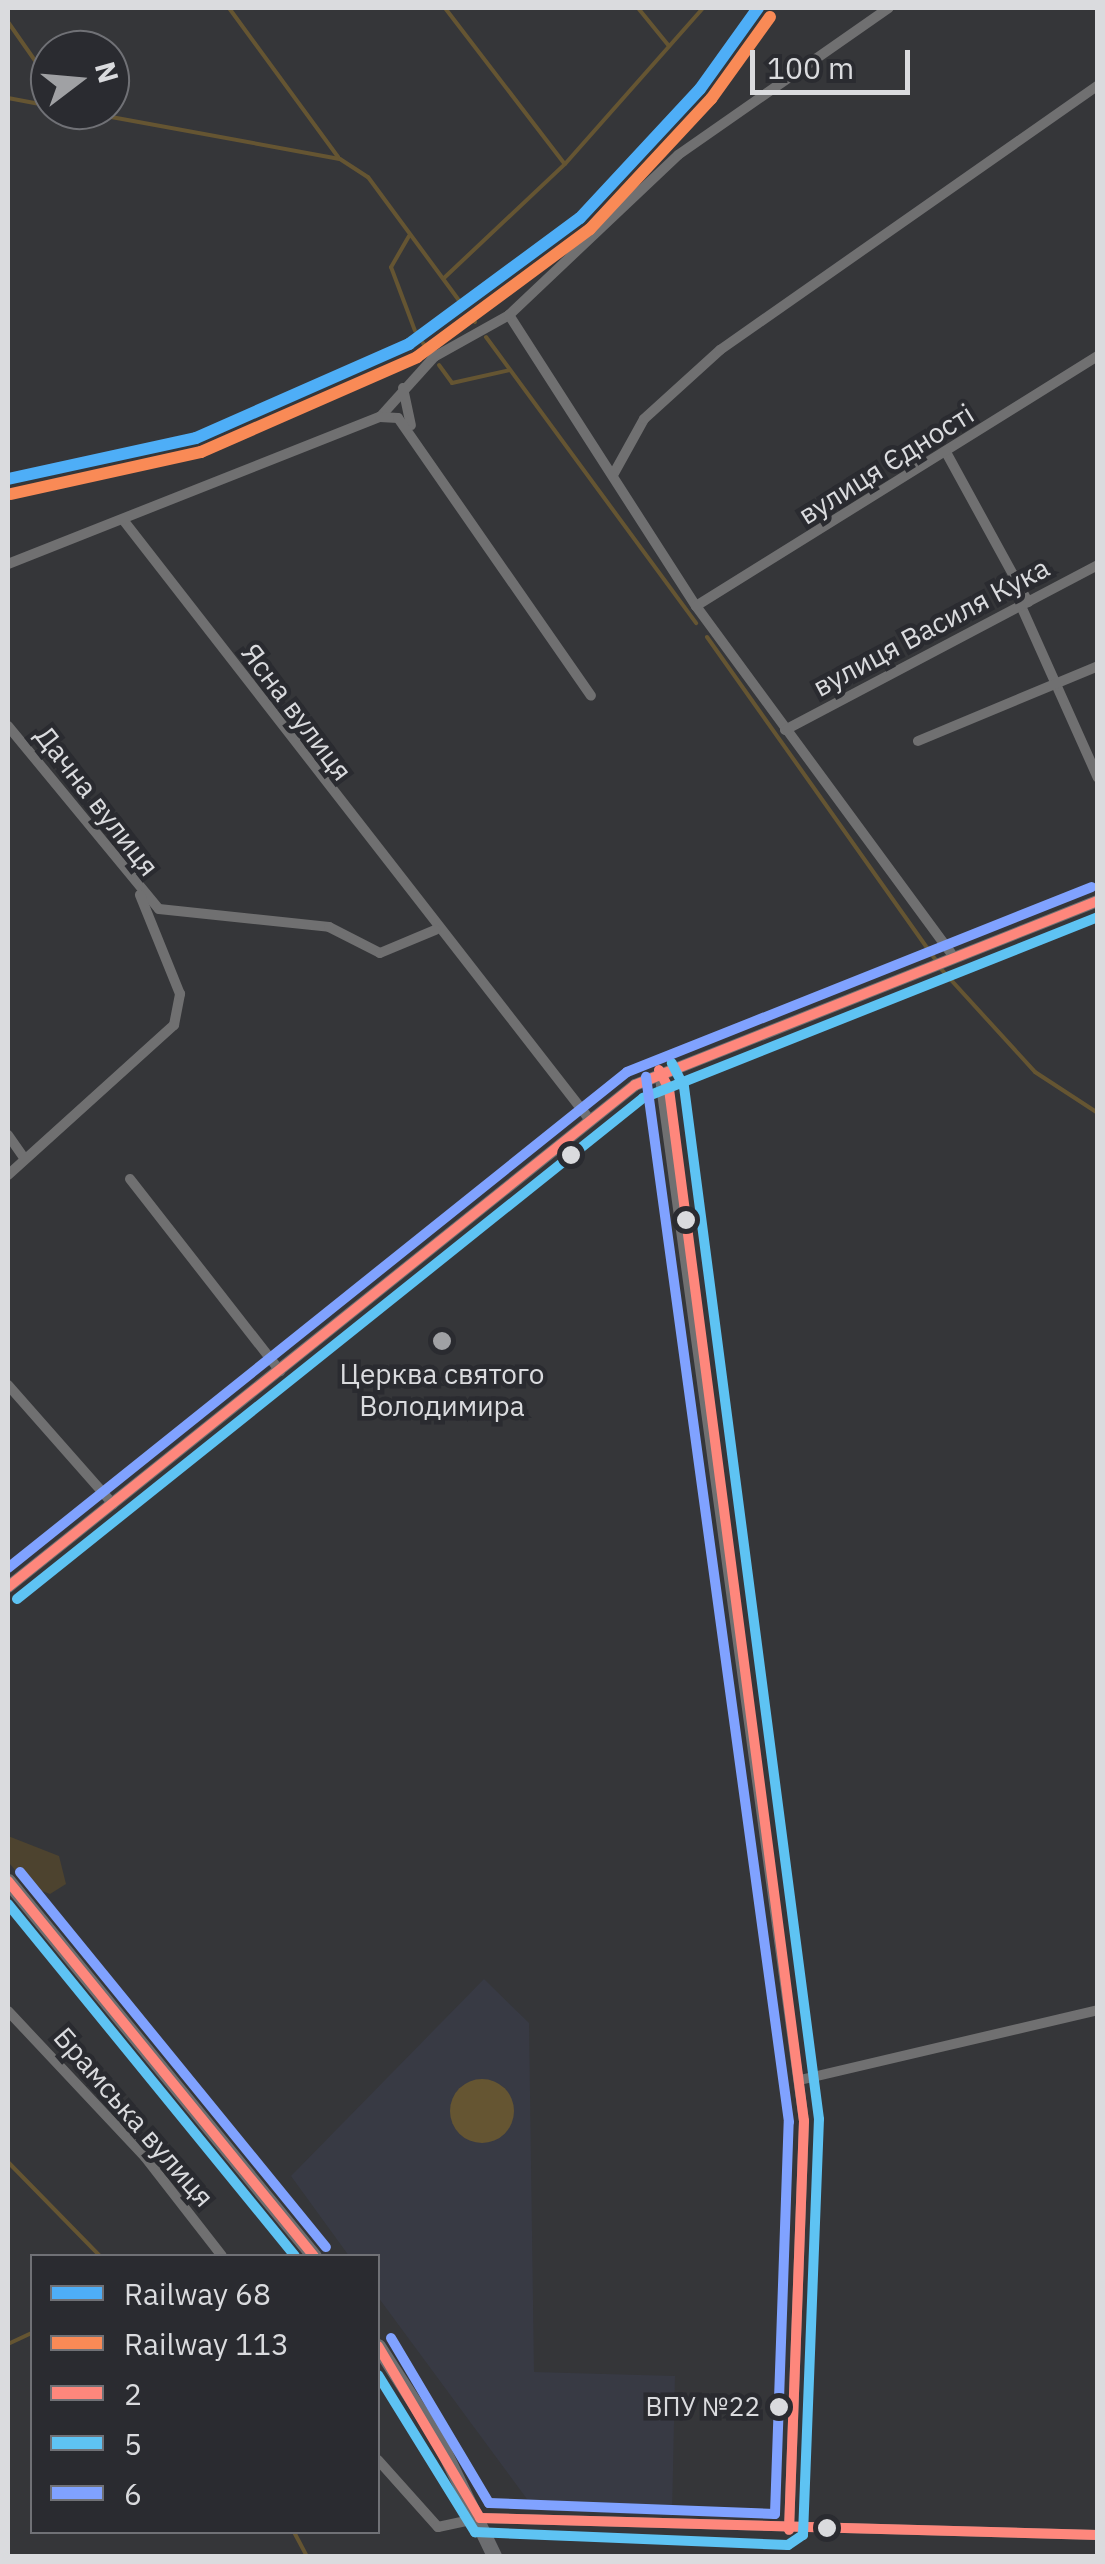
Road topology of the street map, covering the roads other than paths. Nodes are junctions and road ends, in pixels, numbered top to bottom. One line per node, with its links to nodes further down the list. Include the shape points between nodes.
1 (889, 8): 3 (street, via 678,155)
2 (1098, 86): 9 (street, via 720,350 644,419)
3 (510, 315): 5 (street, via 434,357); 9 (street)
4 (1098, 356): 8 (street, вулиця Єдності)
5 (403, 387): 6 (street); 7 (street)
6 (380, 417): 7 (street, via 398,418); 10 (street)
7 (416, 436): 17 (street)
8 (947, 454): 13 (street); 14 (street, вулиця Єдності)
9 (613, 476): 14 (street)
10 (124, 521): 11 (street); 24 (street, Ясна вулиця)
11 (8, 564)
12 (1098, 565): 13 (street, вулиця Василя Кука)
13 (1024, 604): 16 (street); 19 (street, вулиця Василя Кука)
14 (696, 606): 19 (street)
15 (1098, 666): 16 (street)
16 (1054, 684): 20 (street); 21 (street)
17 (591, 696)
18 (8, 726): 22 (street, Дачна вулиця)
19 (785, 730): 25 (street)
20 (918, 741)
21 (1098, 778)
22 (140, 895): 24 (street, Дачна вулиця, via 184,914 329,927 380,952); 29 (street, via 180,994 174,1024)
23 (1098, 901): 25 (main road)
24 (435, 930): 27 (street, Ясна вулиця)
25 (943, 959): 26 (main road)
26 (659, 1070): 27 (main road); 39 (street, via 669,1088 708,1442)
27 (590, 1120): 32 (main road)
28 (8, 1135): 29 (street)
29 (24, 1160): 30 (street)
30 (8, 1175)
31 (130, 1180): 32 (street)
32 (280, 1371): 34 (main road)
33 (8, 1385): 34 (street)
34 (113, 1504): 35 (main road)
35 (8, 1587)
36 (8, 1881): 41 (highway)
37 (1098, 2010): 39 (street)
38 (8, 2012): 40 (street, Брамська вулиця, via 145,2157)
39 (800, 2080): 45 (street)
40 (220, 2254)
41 (312, 2254)
42 (380, 2349): 44 (highway)
43 (380, 2462): 44 (street, via 438,2527)
44 (480, 2518): 45 (street); 47 (highway)
45 (789, 2530): 46 (street)
46 (1098, 2535)
47 (494, 2556)

